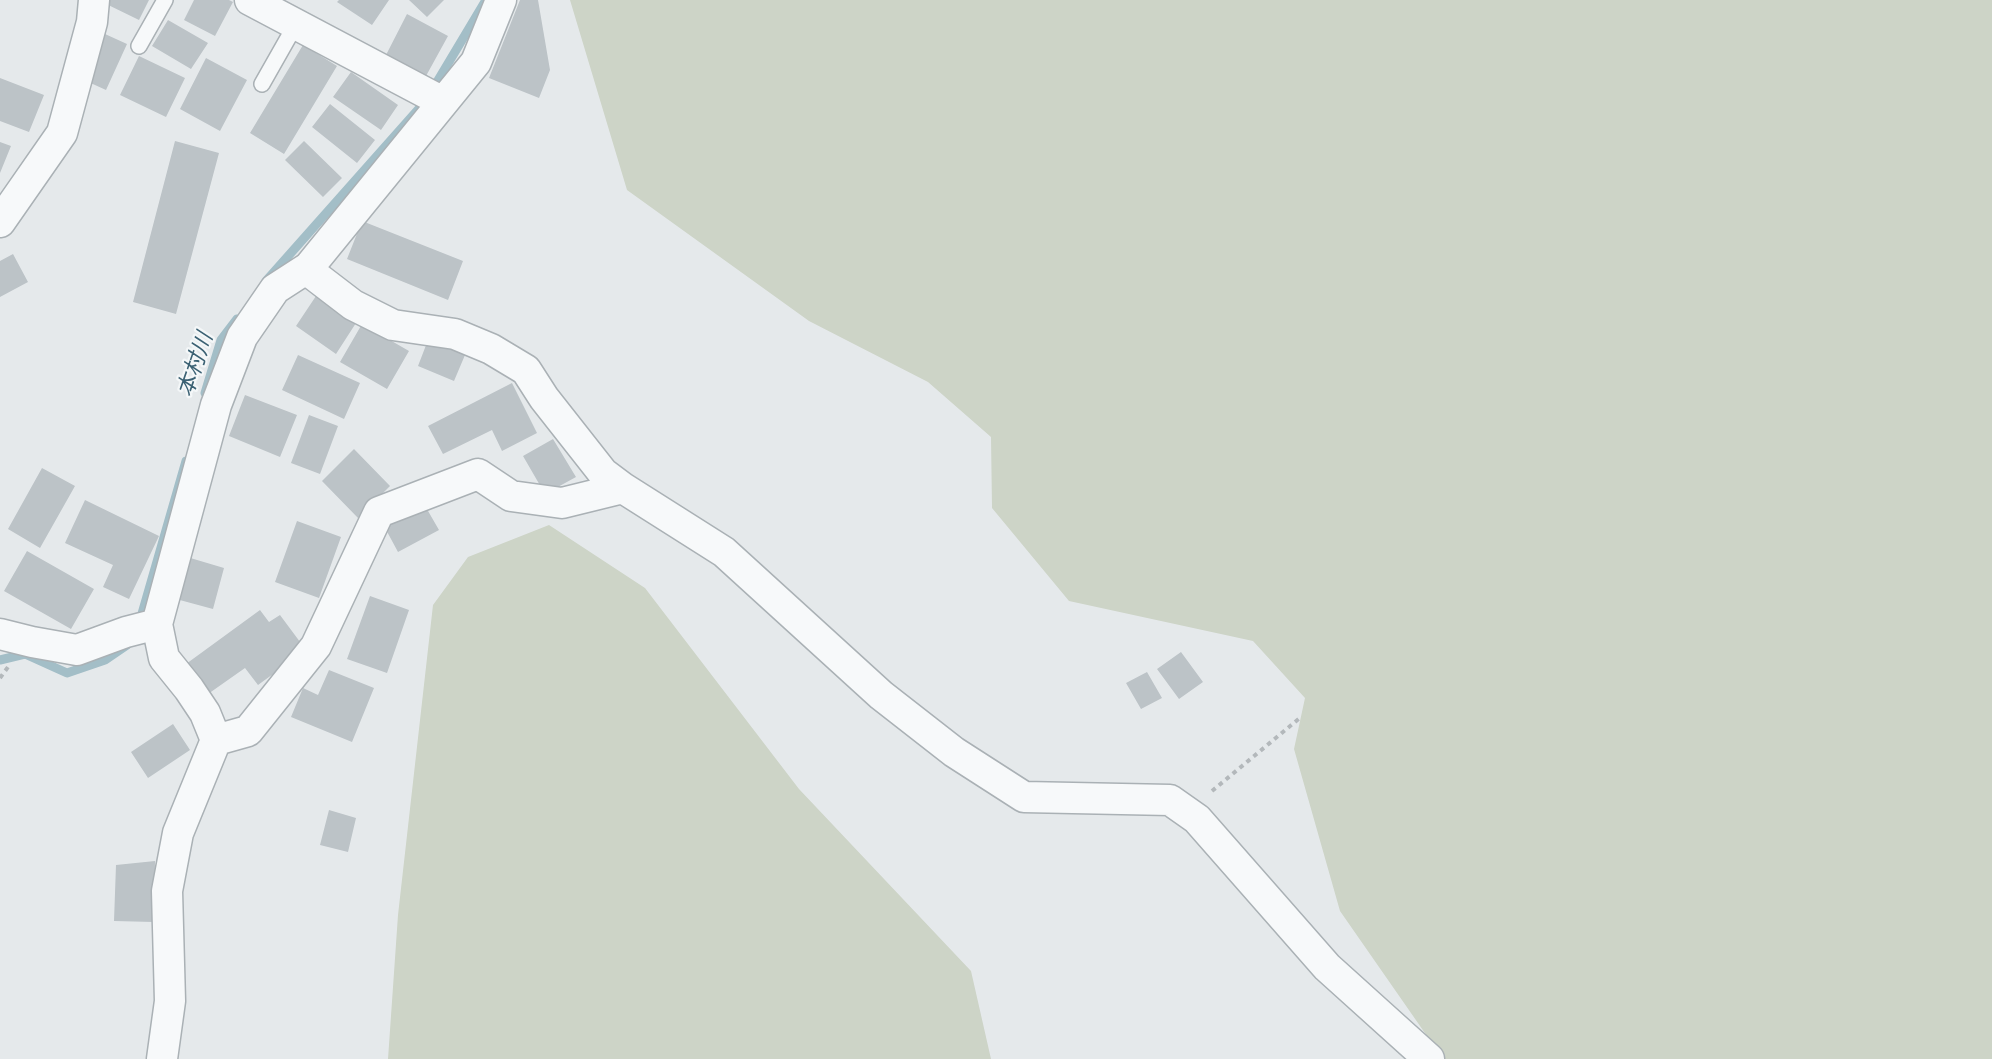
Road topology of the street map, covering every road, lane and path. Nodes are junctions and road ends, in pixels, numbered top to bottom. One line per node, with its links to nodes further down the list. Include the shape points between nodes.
1 (94, 0): 9 (street, via 92,22 62,132)
2 (165, 0): 6 (lane)
3 (250, 0): 5 (street)
4 (501, 0): 8 (street, via 476,62)
5 (297, 24): 7 (lane); 8 (street)
6 (139, 46)
7 (262, 84)
8 (442, 101): 10 (street)
9 (0, 222)
10 (306, 269): 11 (street, via 353,305 393,325 455,334 526,370 603,473); 12 (street, via 275,289 242,337 216,405)
11 (623, 488): 15 (street, via 562,503 511,496 478,474 379,512 316,646 248,731); 16 (street, via 724,552 881,695 954,752 1024,797 1170,800)
12 (156, 624): 13 (street, via 77,650); 15 (street, via 164,658 205,712)
13 (0, 634)
14 (1301, 717): 16 (path)
15 (216, 740): 17 (street, via 178,833 167,891 170,1001)
16 (1187, 812): 18 (street, via 1328,967)
17 (162, 1059)
18 (1429, 1059)

